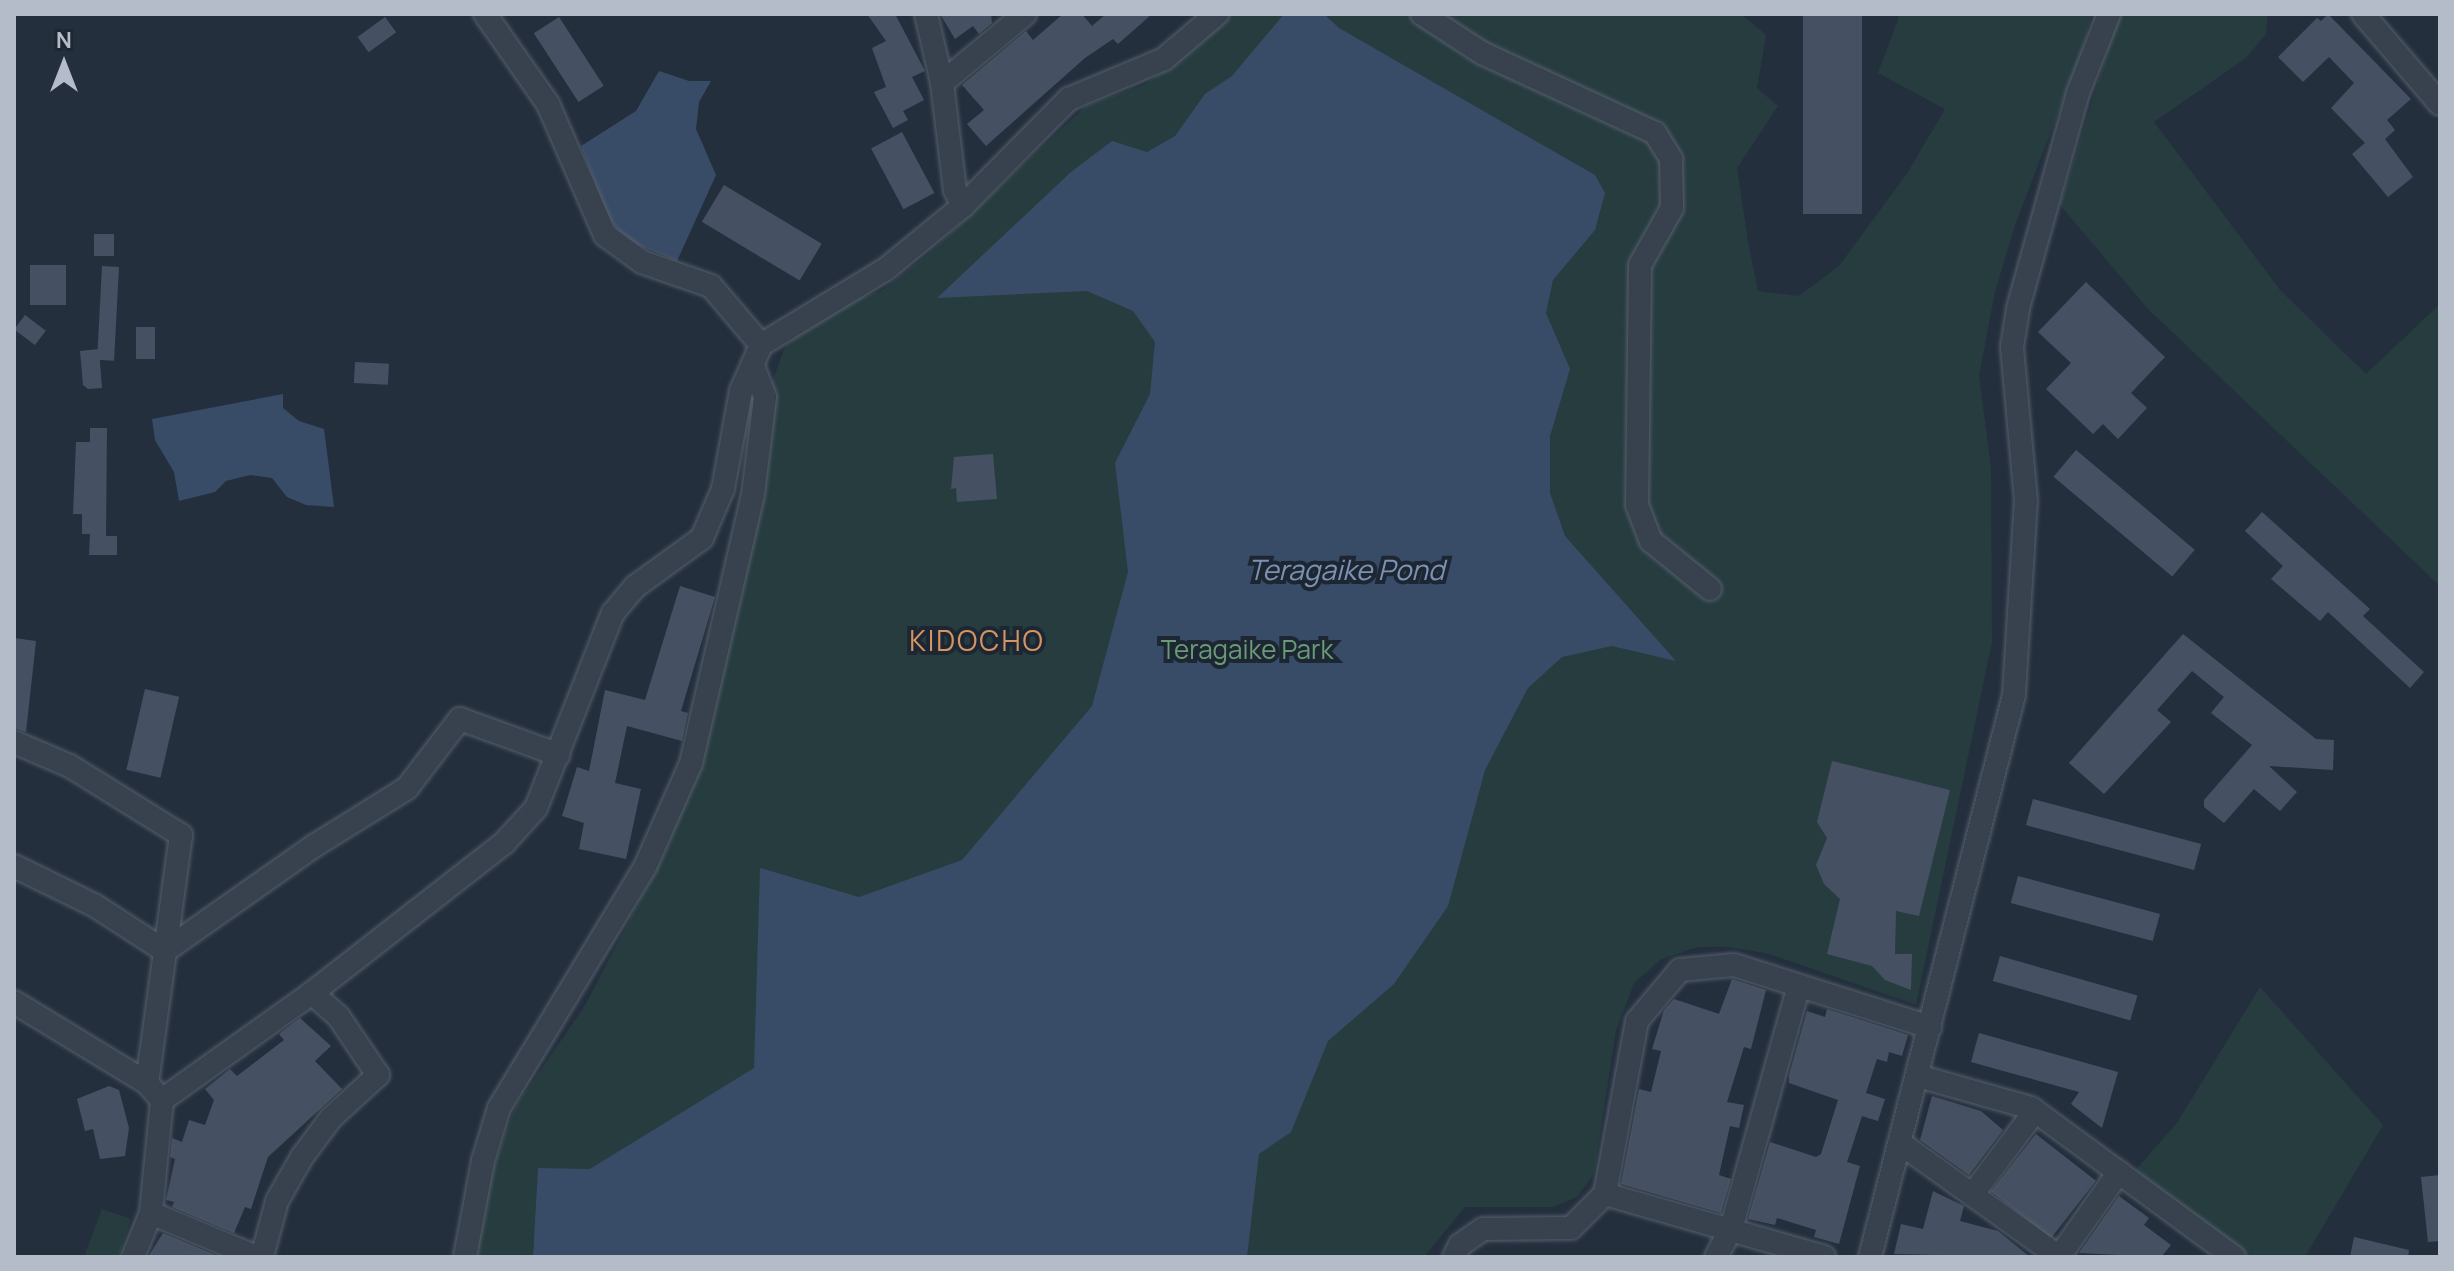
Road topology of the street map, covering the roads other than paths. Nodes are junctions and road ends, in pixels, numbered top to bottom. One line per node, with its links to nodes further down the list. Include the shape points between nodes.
1 (485, 14): 11 (street, via 555,117 605,235 642,262 711,286)
2 (926, 14): 8 (street)
3 (1025, 14): 8 (street)
4 (1217, 14): 10 (street, via 1164,59 1069,99)
5 (1422, 14): 12 (street, via 1482,53 1655,133 1671,159 1672,208 1640,265 1637,505 1651,541)
6 (2109, 14): 20 (street, via 2078,93 2018,308 2012,347 2026,501 2014,695)
7 (2363, 14): 9 (street)
8 (942, 83): 10 (street, via 955,190)
9 (2440, 104)
10 (963, 206): 11 (street, via 886,269)
11 (757, 355): 14 (street, via 741,391 723,489 702,538 636,586 613,613); 33 (street, via 765,397 753,495 691,763 645,867 499,1108)
12 (1710, 589)
13 (14, 742): 16 (street, via 70,766 181,835)
14 (559, 755): 16 (street, via 460,719 407,788); 18 (street, via 536,808 504,843)
15 (14, 866): 16 (street, via 94,905)
16 (165, 951): 22 (street)
17 (1799, 986): 20 (street); 26 (street, via 1734,965 1680,970 1637,1021); 29 (street)
18 (312, 993): 22 (street); 32 (street, via 338,1016 378,1075 331,1118 302,1157 277,1201)
19 (14, 1002): 22 (street)
20 (1930, 1027): 21 (street)
21 (1918, 1076): 23 (street); 24 (street)
22 (154, 1092): 28 (street)
23 (2035, 1111): 25 (street); 27 (street)
24 (1900, 1143): 27 (street); 37 (street)
25 (2119, 1172): 27 (street, via 2059,1257); 38 (street)
26 (1605, 1194): 29 (street); 34 (street, via 1571,1228 1483,1229 1460,1245)
27 (1972, 1195)
28 (151, 1213): 30 (street); 31 (street)
29 (1731, 1229): 35 (street); 36 (street)
30 (133, 1257)
31 (256, 1257)
32 (262, 1257)
33 (465, 1257)
34 (1454, 1257)
35 (1716, 1257)
36 (1824, 1257)
37 (1870, 1257)
38 (2234, 1257)

